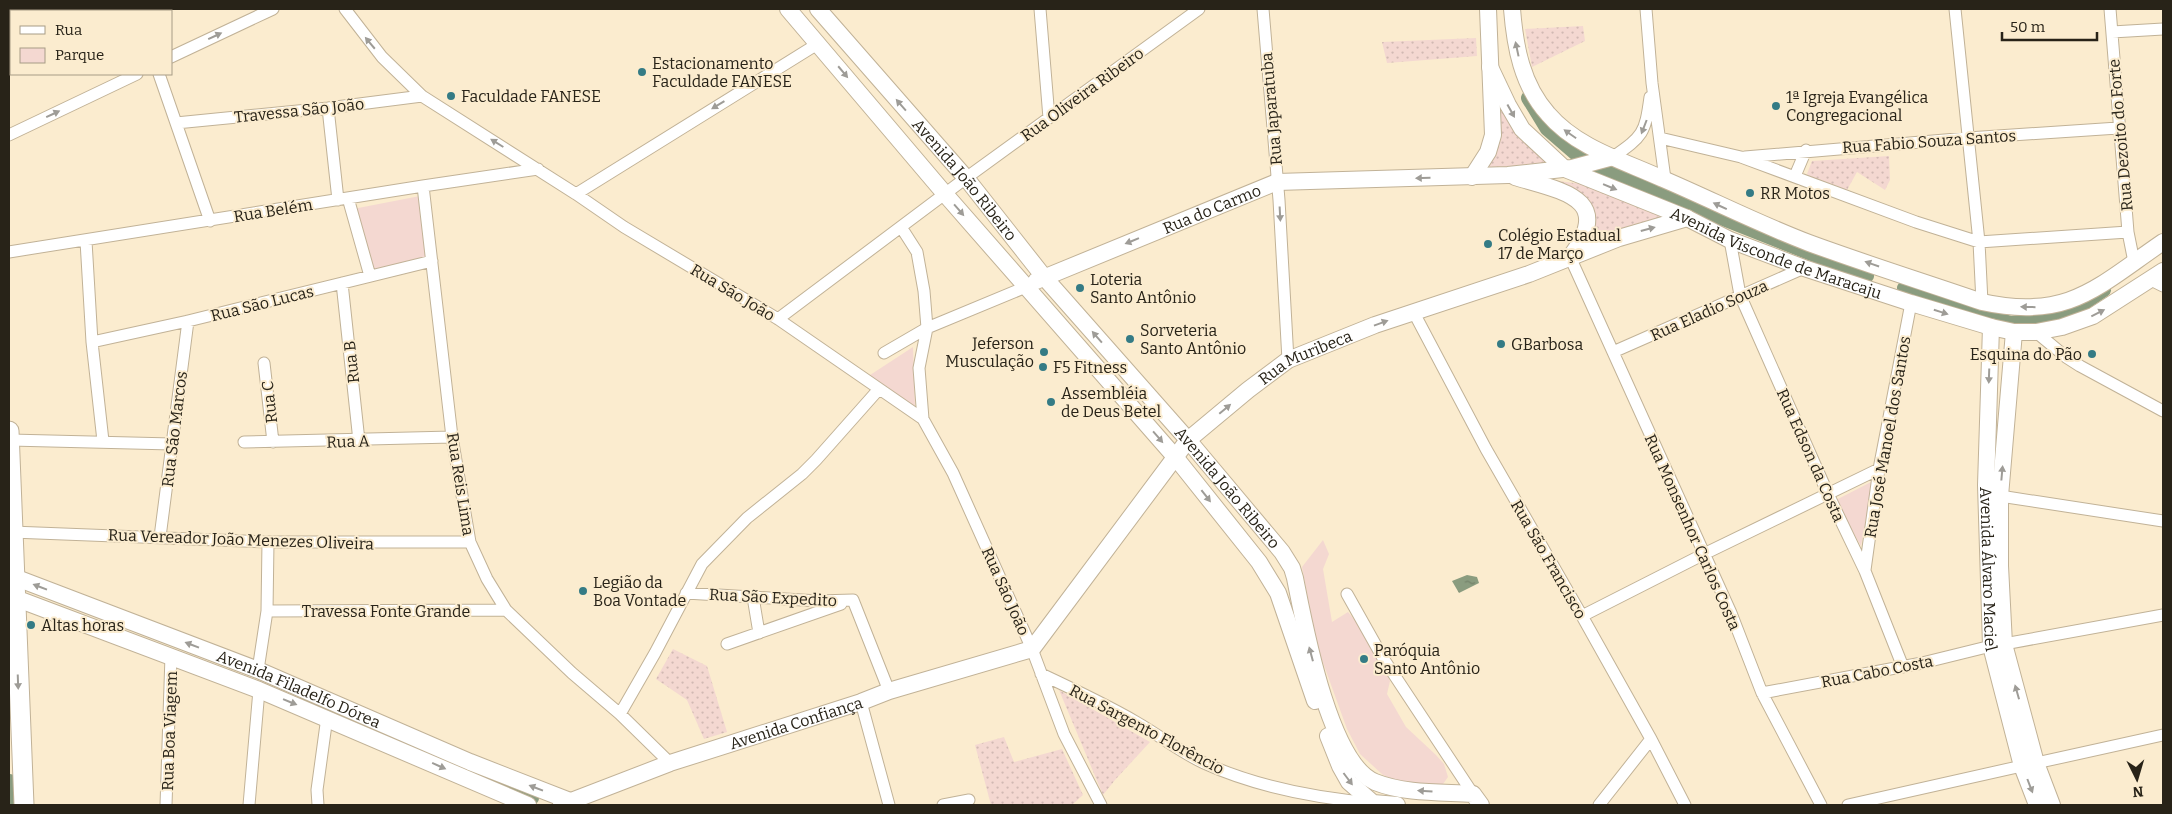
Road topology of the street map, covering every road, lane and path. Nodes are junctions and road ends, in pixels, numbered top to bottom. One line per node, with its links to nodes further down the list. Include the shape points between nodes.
1 (273, 9): 16 (street, one-way to 1)
2 (345, 9): 21 (street, Rua São João, one-way to 2, via 382,57)
3 (788, 9): 15 (street, Avenida João Ribeiro)
4 (818, 9): 37 (street, Avenida João Ribeiro, one-way to 4)
5 (1040, 9): 23 (street)
6 (1199, 9): 23 (street, Rua Oliveira Ribeiro)
7 (1263, 9): 39 (street, Rua Japaratuba)
8 (1488, 9): 17 (street, Avenida Visconde de Maracaju)
9 (1512, 9): 31 (street, Avenida Visconde de Maracaju, one-way to 9, via 1562,128 1541,105 1518,55)
10 (1646, 9): 20 (street)
11 (1955, 9): 28 (street)
12 (2110, 9): 14 (street, Rua Dezoito do Forte)
13 (2163, 29): 14 (street)
14 (2112, 32): 25 (street, Rua Dezoito do Forte)
15 (819, 43): 41 (street, one-way to 41); 42 (street, Avenida João Ribeiro, one-way to 42)
16 (172, 57)
17 (1490, 68): 32 (street, Avenida Visconde de Maracaju, one-way to 32, via 1522,129); 36 (street, via 1493,135 1488,152)
18 (135, 75): 26 (street, one-way to 18)
19 (159, 75): 24 (street)
20 (1652, 83): 27 (street); 31 (street, one-way to 31, via 1643,132 1634,142)
21 (422, 96): 22 (street, Travessa São João); 33 (street, Rua São João, one-way to 21)
22 (328, 108): 24 (street, Travessa São João); 43 (street)
23 (1048, 118): 37 (street, Rua Oliveira Ribeiro)
24 (176, 123): 45 (street)
25 (2118, 128): 28 (street, Rua Fabio Souza Santos); 47 (street, Rua Dezoito do Forte)
26 (9, 134)
27 (1660, 138): 30 (street); 38 (street)
28 (1968, 138): 29 (street, Rua Fabio Souza Santos); 50 (street)
29 (1806, 150): 30 (street, Rua Fabio Souza Santos); 35 (street)
30 (1741, 157): 35 (street)
31 (1606, 159): 32 (street, Rua do Carmo); 38 (street, Avenida Visconde de Maracaju)
32 (1568, 168): 34 (street, Rua do Carmo); 44 (street, Avenida Visconde de Maracaju, one-way to 44)
33 (538, 169): 40 (street, Rua Belém); 41 (street, Rua São João)
34 (1508, 175): 36 (street, Rua do Carmo); 53 (street, via 1565,193 1583,204 1587,217 1586,232)
35 (1795, 176): 50 (street)
36 (1472, 177): 39 (street, Rua do Carmo, one-way to 39)
37 (966, 178): 42 (street, Rua Oliveira Ribeiro); 59 (street, Avenida João Ribeiro)
38 (1664, 179): 57 (street, Avenida Visconde de Maracaju, one-way to 38, via 1768,227)
39 (1277, 182): 59 (street, Rua do Carmo, one-way to 59); 77 (street, Rua Japaratuba, one-way to 77)
40 (423, 186): 43 (street, Rua Belém); 54 (street, Rua Reis Lima)
41 (576, 194): 68 (street, Rua São João, via 624,227)
42 (945, 194): 46 (street); 62 (street, Avenida João Ribeiro, one-way to 62)
43 (343, 199): 45 (street, Rua Belém); 58 (street)
44 (1687, 218): 48 (street, Avenida Visconde de Maracaju); 53 (street, Rua Muribeca, one-way to 44)
45 (210, 221): 49 (street, Rua Belém)
46 (901, 227): 68 (street); 71 (street, via 919,258)
47 (2128, 232): 50 (street); 55 (street, Rua Dezoito do Forte)
48 (1730, 240): 56 (street, Avenida Visconde de Maracaju); 64 (street, Rua Edson da Costa)
49 (86, 241): 52 (street, Rua Belém); 74 (street)
50 (1979, 242): 65 (street)
51 (2163, 242): 55 (street, Avenida Visconde de Maracaju)
52 (9, 252)
53 (1570, 257): 67 (street, Rua Muribeca); 75 (street, Rua Monsenhor Carlos Costa)
54 (432, 261): 58 (street, Rua São Lucas); 83 (street, Rua Reis Lima)
55 (2134, 262): 65 (street, Avenida Visconde de Maracaju, one-way to 65, via 2099,287 2065,303 2036,308)
56 (1804, 268): 63 (street, Avenida Visconde de Maracaju); 64 (street, Rua Eladio Souza)
57 (1894, 272): 63 (street); 65 (street, Avenida Visconde de Maracaju)
58 (370, 276): 61 (street, Rua São Lucas)
59 (1044, 277): 62 (street, Rua do Carmo); 84 (street, Avenida João Ribeiro, one-way to 59)
60 (2159, 279): 73 (street, Avenida Visconde de Maracaju, one-way to 60, via 2093,316)
61 (342, 283): 69 (street, Rua São Lucas); 86 (street, Rua B)
62 (1026, 287): 71 (street, Rua do Carmo); 90 (street, Avenida João Ribeiro, one-way to 90)
63 (1884, 294): 66 (street, Avenida Visconde de Maracaju)
64 (1740, 296): 75 (street, Rua Eladio Souza); 92 (street, Rua Edson da Costa)
65 (1982, 302)
66 (1910, 303): 70 (street, Avenida Visconde de Maracaju, one-way to 70); 91 (street, Rua José Manoel dos Santos)
67 (1413, 312): 77 (street, Rua Muribeca, one-way to 67); 109 (street, Rua São Francisco, via 1486,449)
68 (778, 320): 79 (street, Rua São João)
69 (188, 321): 74 (street, Rua São Lucas); 89 (street, Rua São Marcos)
70 (1991, 327): 72 (street, Avenida Visconde de Maracaju); 112 (street, Avenida Álvaro Maciel, one-way to 112, via 1986,494)
71 (928, 328): 76 (street, Rua do Carmo); 81 (street, via 919,368)
72 (2014, 332): 73 (street, Avenida Visconde de Maracaju); 93 (street, Avenida Álvaro Maciel, one-way to 72)
73 (2036, 332): 80 (street, via 2080,366)
74 (92, 342): 85 (street)
75 (1613, 352): 99 (street, Rua Monsenhor Carlos Costa)
76 (884, 353)
77 (1288, 360): 84 (street, Rua Muribeca, one-way to 77)
78 (264, 362): 88 (street, Rua C)
79 (879, 389): 81 (street, Rua São João); 102 (street, via 802,474 720,544 702,564)
80 (2163, 411)
81 (923, 418): 113 (street, Rua São João, via 953,473)
82 (9, 436): 85 (street); 95 (main road)
83 (452, 437): 86 (street, Rua A); 98 (street, Rua Reis Lima)
84 (1188, 440): 90 (street, Rua Muribeca); 131 (street, Avenida João Ribeiro, one-way to 84, via 1374,782 1359,770 1343,745 1310,653 1292,568)
85 (103, 441): 89 (street)
86 (359, 441): 88 (street, Rua A)
87 (244, 442): 88 (street, Rua A)
88 (273, 442)
89 (172, 444): 96 (street, Rua São Marcos)
90 (1176, 458): 113 (street, Rua Muribeca); 133 (street, Avenida João Ribeiro, one-way to 133, via 1270,578 1283,605 1301,665 1340,766 1349,782)
91 (1879, 469): 92 (street); 100 (street, Rua José Manoel dos Santos)
92 (1828, 494): 99 (street); 100 (street, Rua Edson da Costa)
93 (2000, 496): 94 (street); 112 (street, Avenida Álvaro Maciel)
94 (2163, 521)
95 (12, 532): 96 (street, Rua Vereador João Menezes Oliveira); 101 (main road)
96 (160, 537): 97 (street, Rua Vereador João Menezes Oliveira)
97 (268, 542): 98 (street, Rua Vereador João Menezes Oliveira); 107 (street)
98 (470, 542): 106 (street, Rua Reis Lima)
99 (1704, 554): 109 (street); 120 (street, Rua Monsenhor Carlos Costa)
100 (1865, 571): 115 (street, Rua Edson da Costa)
101 (14, 588): 114 (street, Avenida Filadelfo Dórea); 116 (street, Avenida Filadelfo Dórea, one-way to 101); 129 (main road, one-way to 129)
102 (686, 593): 104 (street, Rua São Expedito); 122 (street)
103 (1347, 594): 131 (street, via 1383,658)
104 (753, 597): 105 (street, Rua São Expedito); 110 (street)
105 (853, 600): 110 (street); 119 (street, Rua São Expedito)
106 (506, 610): 107 (street, Travessa Fonte Grande); 122 (street, Rua Reis Lima)
107 (267, 611): 116 (street)
108 (2163, 615): 112 (street, Rua Cabo Costa)
109 (1582, 616): 125 (street, Rua São Francisco)
110 (759, 633): 111 (street)
111 (727, 644)
112 (1997, 645): 115 (street, Rua Cabo Costa); 128 (street, Avenida Álvaro Maciel)
113 (1032, 649): 117 (street, Rua São João); 119 (street, Avenida Confiança)
114 (171, 656): 118 (street, Avenida Filadelfo Dórea); 136 (street, Rua Boa Viagem)
115 (1903, 667): 120 (street, Rua Cabo Costa)
116 (258, 670): 134 (street, Avenida Filadelfo Dórea, one-way to 116)
117 (1041, 674): 133 (street, Rua Sargento Florêncio, via 1105,704 1202,762 1224,771 1281,788); 142 (street, Rua São João, via 1068,743)
118 (259, 690): 123 (street, Avenida Filadelfo Dórea, one-way to 123); 137 (street)
119 (889, 691): 121 (street, Avenida Confiança)
120 (1762, 693): 146 (street, Rua Monsenhor Carlos Costa)
121 (861, 702): 127 (street, Avenida Confiança); 140 (street)
122 (620, 714): 127 (street, Rua Reis Lima)
123 (327, 717): 138 (street, via 317,790); 139 (street, Avenida Filadelfo Dórea, one-way to 139)
124 (2163, 735): 128 (street)
125 (1651, 739): 144 (street); 145 (street, Rua São Francisco)
126 (9, 745): 129 (main road)
127 (670, 763): 134 (street, Avenida Confiança)
128 (2029, 764): 132 (street); 148 (street, Avenida Álvaro Maciel, one-way to 148); 149 (street, Avenida Álvaro Maciel)
129 (22, 774): 135 (main road)
130 (969, 800): 141 (street)
131 (1477, 800)
132 (1898, 800): 147 (street)
133 (1373, 803): 143 (street)
134 (571, 804)
135 (24, 805)
136 (166, 805)
137 (249, 805)
138 (318, 805)
139 (528, 805)
140 (889, 805)
141 (943, 805)
142 (1101, 805)
143 (1398, 805)
144 (1598, 805)
145 (1685, 805)
146 (1821, 805)
147 (1848, 805)
148 (2037, 805)
149 (2052, 805)

